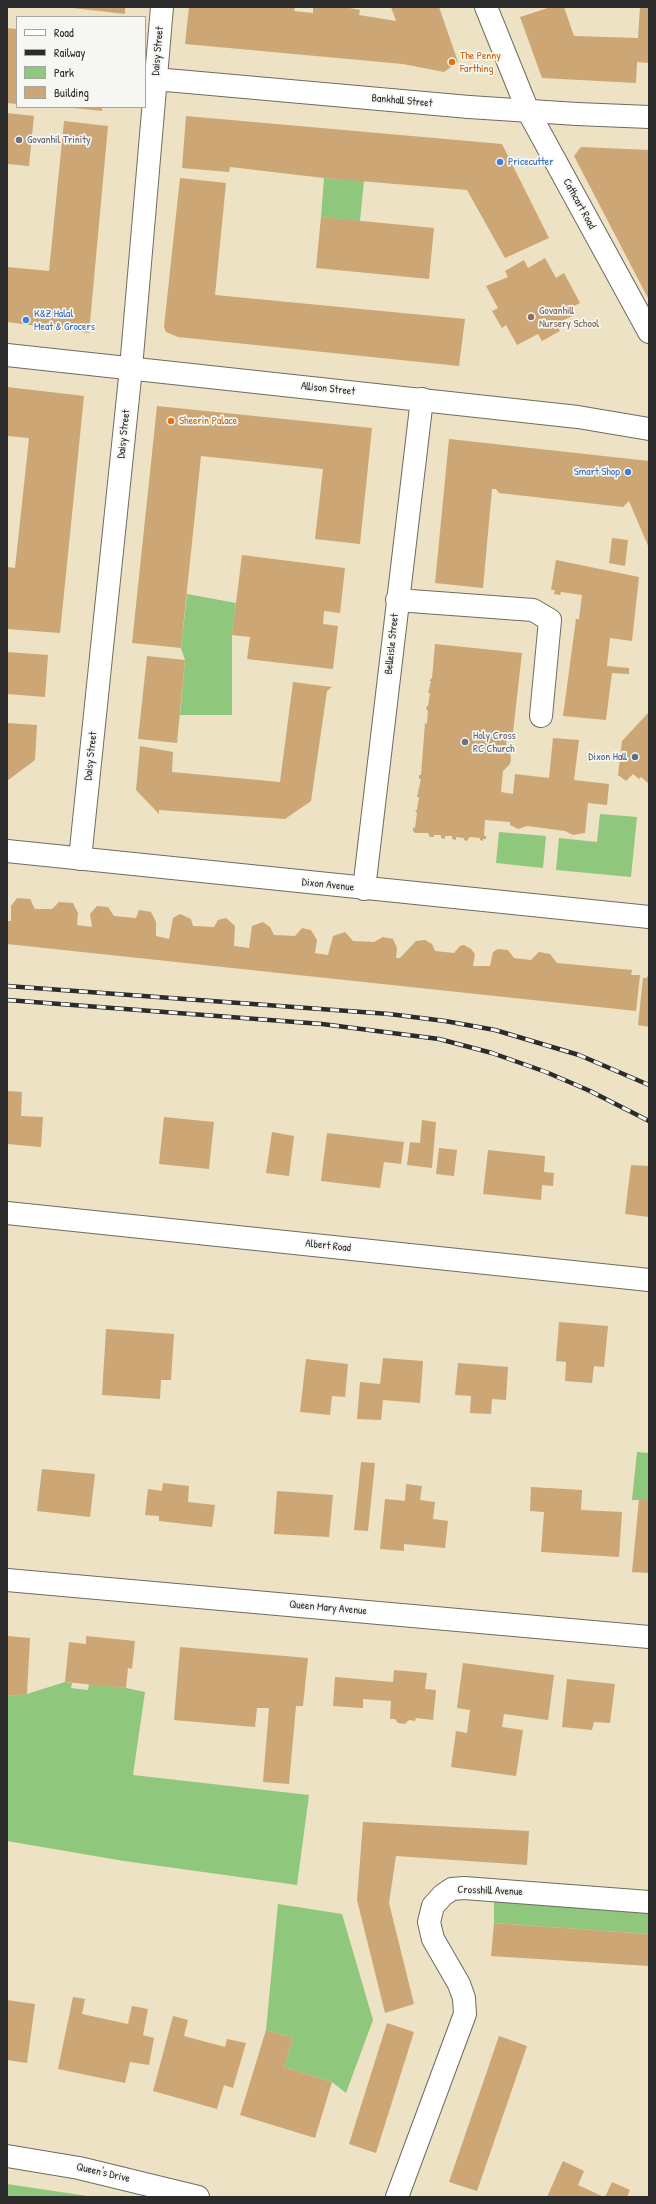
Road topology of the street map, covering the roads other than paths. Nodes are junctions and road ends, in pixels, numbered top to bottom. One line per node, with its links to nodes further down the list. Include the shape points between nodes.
1 (162, 7): 3 (street, Daisy Street)
2 (486, 7): 4 (street, Cathcart Road)
3 (155, 79): 4 (street, Bankhall Street); 8 (street, Daisy Street)
4 (528, 111): 5 (street, Bankhall Street); 6 (street, Cathcart Road)
5 (649, 117)
6 (649, 332)
7 (7, 355): 8 (street, Allison Street)
8 (131, 368): 9 (street, Allison Street); 14 (street, Daisy Street)
9 (422, 399): 10 (street, Allison Street, via 578,417); 11 (street, Belleisle Street)
10 (649, 429)
11 (397, 600): 12 (street, via 533,610 550,620); 15 (street, Belleisle Street)
12 (541, 716)
13 (7, 851): 14 (street, Dixon Avenue)
14 (80, 860): 15 (street, Dixon Avenue)
15 (364, 888): 16 (street, Dixon Avenue)
16 (649, 917)
17 (7, 1213): 18 (street, Albert Road)
18 (649, 1280)
19 (7, 1580): 20 (street, Queen Mary Avenue)
20 (649, 1637)
21 (649, 1902): 24 (street, Crosshill Avenue, via 464,1888 452,1889 433,1906 429,1922 433,1939 459,1984 464,1998 465,2014)
22 (7, 2156): 23 (street, Queen's Drive, via 79,2168)
23 (198, 2197)
24 (397, 2197)

